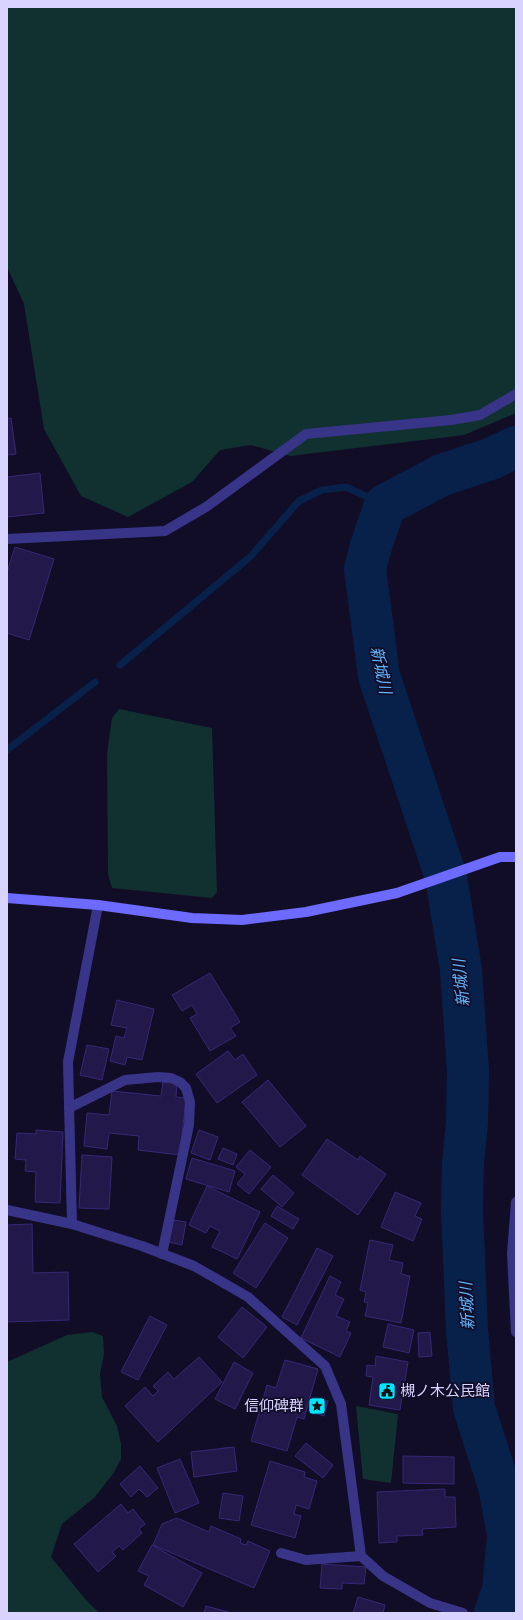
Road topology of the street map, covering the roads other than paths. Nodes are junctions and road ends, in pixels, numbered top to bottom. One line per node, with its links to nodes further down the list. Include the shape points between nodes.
1 (516, 394): 2 (street, via 480,415 306,434 206,507 165,531)
2 (7, 539)
3 (516, 857): 5 (street, via 500,857 397,893 306,912 242,920 192,918)
4 (7, 898): 5 (street)
5 (98, 905): 6 (street, via 68,1062)
6 (69, 1108): 9 (street); 10 (street, via 126,1080 171,1078 186,1088 190,1102 190,1124)
7 (516, 1202): 11 (street, via 512,1254)
8 (7, 1210): 9 (street)
9 (72, 1224): 10 (street)
10 (162, 1254): 13 (street, via 194,1266 248,1297 325,1366 341,1404)
11 (516, 1332)
12 (281, 1553): 13 (street, via 306,1560)
13 (361, 1556): 14 (street, via 383,1576 430,1603)
14 (459, 1612)

